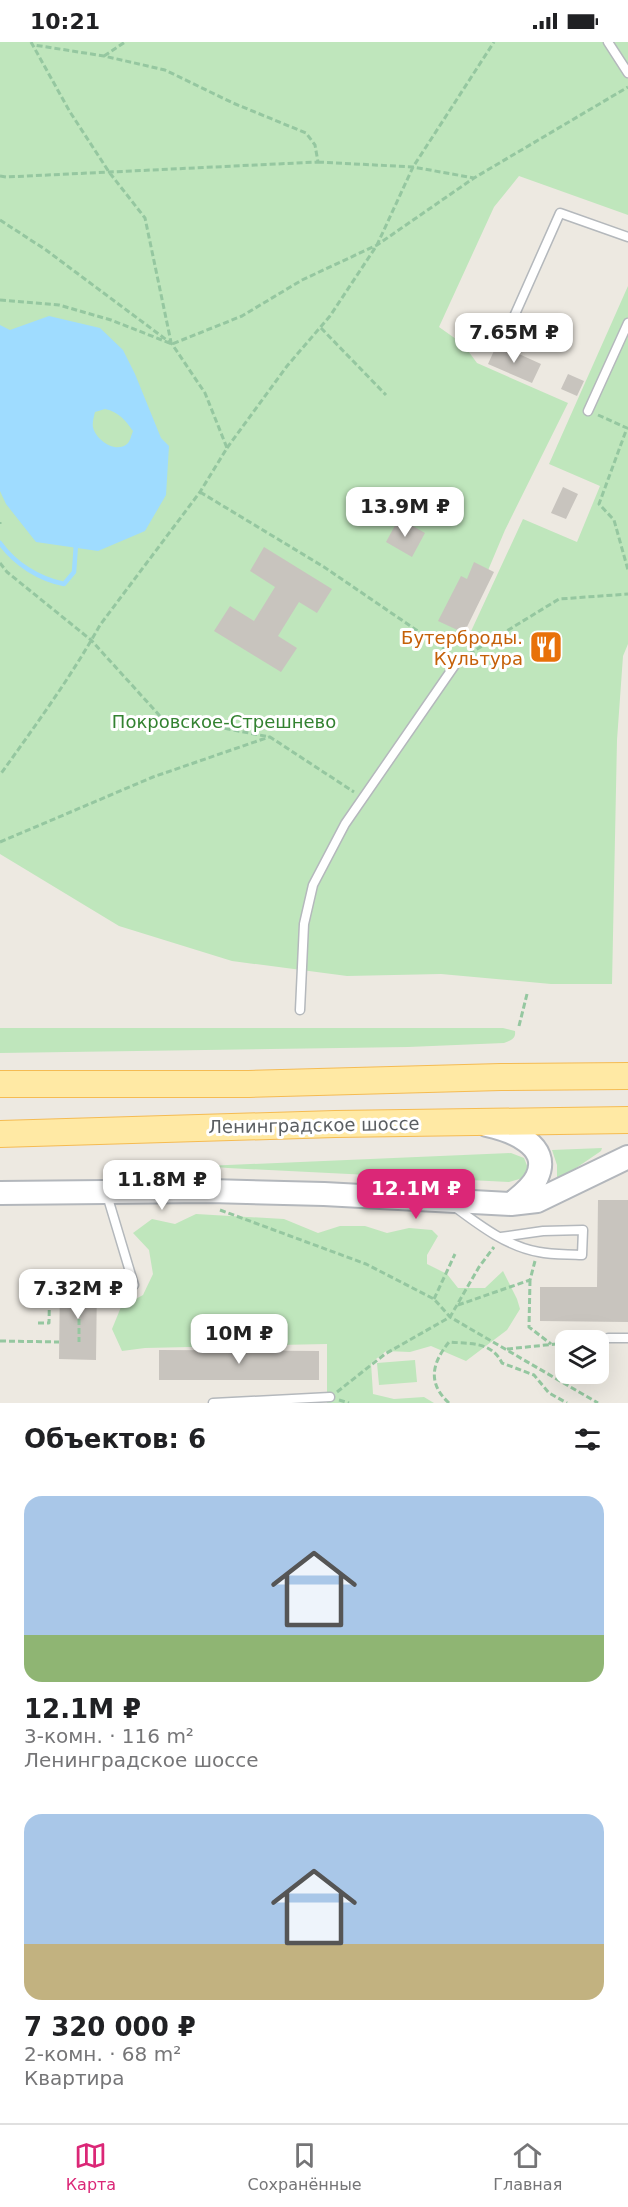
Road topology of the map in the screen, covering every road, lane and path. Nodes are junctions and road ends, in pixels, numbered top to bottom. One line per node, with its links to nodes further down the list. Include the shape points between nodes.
1 (125, 42): 5 (path)
2 (494, 42): 9 (path)
3 (608, 42): 6 (lane)
4 (33, 43): 5 (path); 10 (path, via 70,112)
5 (104, 56): 8 (path, via 165,70 306,133 315,145)
6 (628, 73)
7 (628, 87): 12 (path)
8 (318, 162): 9 (path); 10 (path)
9 (413, 167): 12 (path); 15 (path)
10 (109, 172): 11 (path); 20 (path, via 145,218)
11 (0, 176)
12 (474, 178): 15 (path)
13 (0, 220): 20 (path)
14 (628, 237): 19 (lane, via 560,213)
15 (377, 245): 18 (path); 20 (path, via 302,280 242,316)
16 (0, 300): 20 (path, via 59,305)
17 (628, 323): 22 (lane)
18 (321, 328): 21 (path); 23 (path, via 287,366)
19 (504, 339)
20 (172, 344): 23 (path, via 205,393)
21 (386, 395)
22 (588, 411): 26 (path, via 627,428 599,504 614,520)
23 (227, 448): 24 (path)
24 (200, 492): 28 (path); 29 (path, via 324,567)
25 (0, 563): 28 (path)
26 (628, 570)
27 (628, 594): 29 (path, via 559,599)
28 (91, 640): 30 (path, via 160,716); 31 (path)
29 (459, 659): 32 (lane)
30 (270, 737): 32 (path); 33 (path, via 153,777)
31 (0, 775)
32 (363, 798): 35 (lane, via 313,885 304,924)
33 (0, 843)
34 (527, 994): 36 (path)
35 (300, 1010)
36 (519, 1026)
37 (628, 1076): 38 (main road, via 249,1084)
38 (0, 1084)
39 (628, 1120): 40 (main road, Ленинградское шоссе)
40 (471, 1122): 41 (main road, Ленинградское шоссе); 46 (street, via 504,1129 526,1139 539,1158 537,1177)
41 (0, 1134)
42 (628, 1157): 46 (street, via 537,1201)
43 (106, 1191): 44 (street); 45 (street, via 324,1194); 53 (lane)
44 (0, 1193)
45 (448, 1201): 46 (street); 48 (lane)
46 (511, 1204)
47 (218, 1210): 54 (path, via 366,1264)
48 (501, 1237): 49 (lane); 49 (lane, via 582,1230 582,1255); 56 (path)
49 (538, 1252): 51 (path)
50 (455, 1254): 54 (path)
51 (530, 1280): 56 (path); 64 (path, via 529,1327)
52 (80, 1281): 58 (path, via 80,1272 50,1272 49,1323)
53 (134, 1285)
54 (434, 1299): 57 (path)
55 (79, 1301): 63 (path)
56 (456, 1305): 57 (path)
57 (450, 1317): 66 (path); 67 (path, via 385,1354)
58 (38, 1323)
59 (609, 1338): 60 (lane)
60 (628, 1338)
61 (0, 1341): 62 (path)
62 (59, 1342)
63 (79, 1342)
64 (551, 1344): 65 (path); 66 (path)
65 (555, 1344)
66 (505, 1349): 72 (path)
67 (330, 1397): 68 (lane); 69 (path)
68 (213, 1403)
69 (349, 1403)
70 (449, 1403): 71 (path, via 439,1394 434,1379 437,1357 449,1342 482,1345 497,1353 501,1363 534,1375 549,1394)
71 (567, 1403)
72 (598, 1403)

